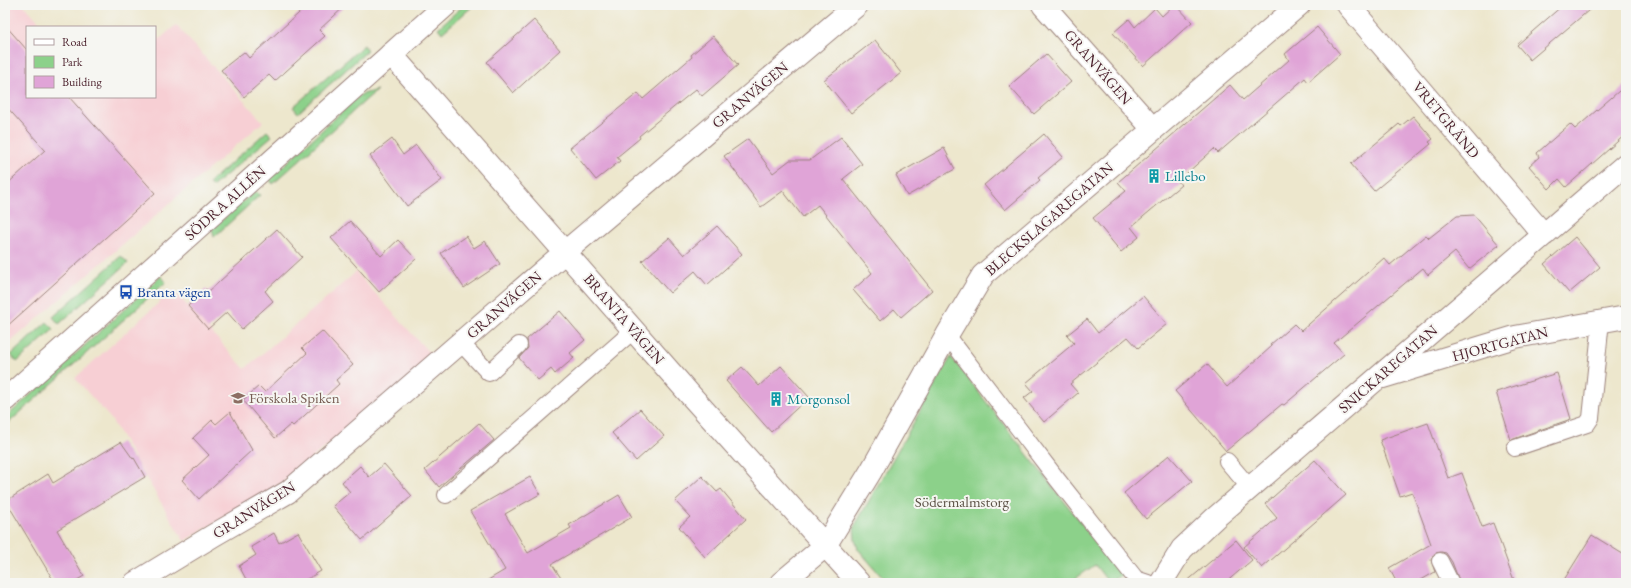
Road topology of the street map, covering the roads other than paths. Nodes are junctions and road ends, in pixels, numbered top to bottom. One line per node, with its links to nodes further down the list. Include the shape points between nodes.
1 (446, 5): 6 (street, SÖDRA ALLÉN)
2 (857, 5): 10 (street, GRANVÄGEN)
3 (1044, 5): 7 (street, GRANVÄGEN)
4 (1299, 5): 7 (street, BLECKSLAGAREGATAN)
5 (1348, 5): 9 (street, VRETGRÄND)
6 (391, 54): 10 (street, BRANTA VÄGEN); 18 (street, SÖDRA ALLÉN)
7 (1153, 129): 14 (street, BLECKSLAGAREGATAN, via 983,275)
8 (1626, 164): 9 (street, SNICKAREGATAN)
9 (1544, 235): 17 (street, SNICKAREGATAN)
10 (565, 252): 13 (street, BRANTA VÄGEN); 15 (street, GRANVÄGEN)
11 (1626, 317): 12 (street, HJORTGATAN)
12 (1601, 321): 17 (street, HJORTGATAN, via 1515,337); 19 (lane, via 1591,418 1587,424)
13 (634, 330): 22 (lane); 23 (street, BRANTA VÄGEN)
14 (947, 334): 23 (street, BLECKSLAGAREGATAN, via 871,471); 28 (lane, via 1136,579)
15 (461, 343): 16 (lane, via 489,373); 25 (street, GRANVÄGEN, via 288,492)
16 (519, 345)
17 (1377, 379): 21 (street, SNICKAREGATAN)
18 (5, 400)
19 (1515, 448)
20 (1227, 461): 21 (lane)
21 (1250, 488): 28 (street, SNICKAREGATAN, via 1182,549)
22 (446, 495)
23 (825, 546): 26 (street, BLECKSLAGAREGATAN); 27 (street, BRANTA VÄGEN)
24 (1440, 561): 29 (lane)
25 (135, 583)
26 (781, 583)
27 (859, 583)
28 (1156, 583)
29 (1450, 583)

